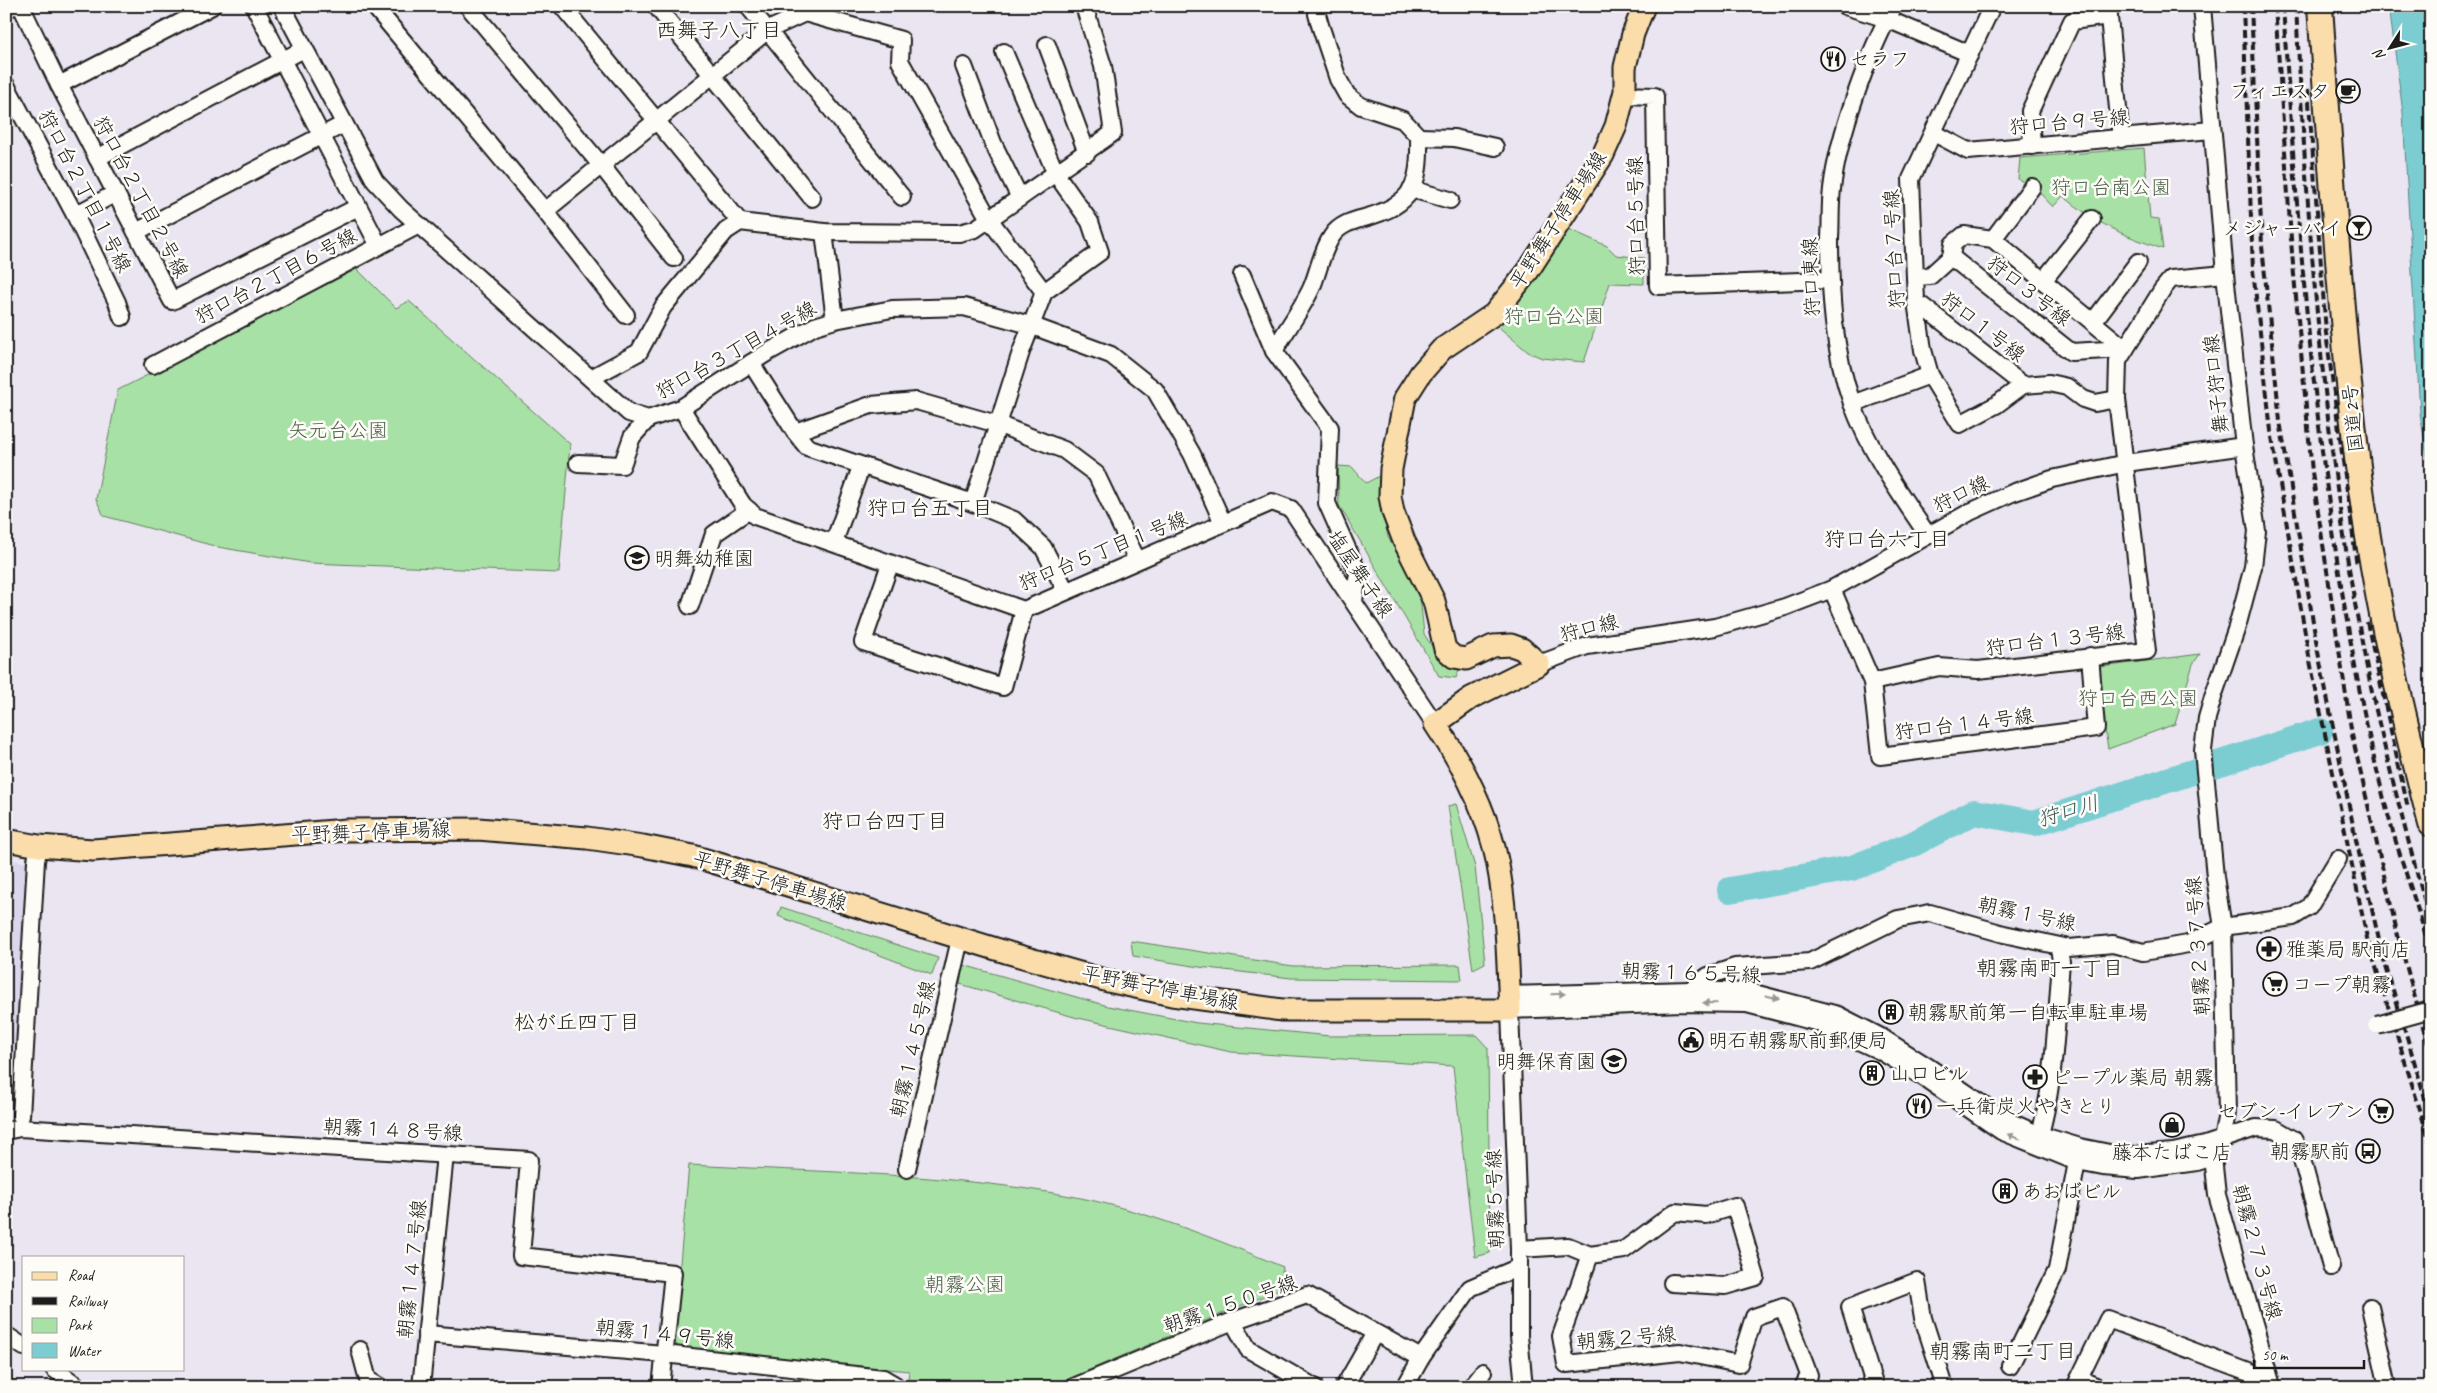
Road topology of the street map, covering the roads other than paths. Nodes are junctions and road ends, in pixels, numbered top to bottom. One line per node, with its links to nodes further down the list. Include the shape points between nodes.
1 (14, 6): 18 (street)
2 (21, 6): 30 (street, 狩口台２丁目２号線)
3 (212, 6): 30 (street)
4 (254, 6): 26 (street)
5 (282, 6): 23 (street, 狩口台３丁目４号線)
6 (374, 6): 53 (street)
7 (468, 6): 43 (street)
8 (562, 6): 32 (street)
9 (656, 6): 28 (street)
10 (748, 6): 21 (street)
11 (1084, 6): 41 (street, via 1103,66 1113,133)
12 (1319, 6): 37 (street, via 1320,25 1338,79 1347,95 1361,106 1403,120)
13 (1644, 6): 31 (main road, 平野舞子停車場線, via 1625,67)
14 (1845, 6): 20 (street)
15 (1992, 6): 25 (street, 狩口台７号線)
16 (2202, 6): 34 (street, 舞子狩口線)
17 (2320, 6): 112 (highway, 国道2号, via 2355,442 2388,645 2407,735)
18 (6, 9)
19 (2108, 11): 38 (street); 39 (street, via 2072,22 2030,111)
20 (1890, 13): 25 (street); 69 (street, 狩口東線, via 1864,74 1838,158 1832,189)
21 (768, 30): 28 (street); 48 (street); 56 (street, via 806,13 901,40 900,61)
22 (1047, 45): 41 (street)
23 (304, 49): 26 (street); 33 (street, 狩口台３丁目４号線)
24 (1004, 52): 44 (street)
25 (1970, 54): 35 (street, 狩口台７号線)
26 (283, 61): 36 (street); 42 (street)
27 (964, 66): 50 (street, via 993,143)
28 (712, 75): 32 (street); 49 (street)
29 (6, 85): 54 (street, 狩口台２丁目１号線)
30 (59, 85): 42 (street, 狩口台２丁目２号線)
31 (1624, 96): 69 (street, 狩口台５号線, via 1656,96 1658,286); 108 (main road, 平野舞子停車場線, via 1616,126 1603,155 1528,270 1494,314 1442,349 1405,398 1391,469 1393,512 1434,601 1445,649 1454,657 1466,659 1493,646 1511,645 1522,649)
32 (657, 121): 43 (street); 57 (street)
33 (344, 124): 36 (street); 58 (street, 狩口台３丁目４号線, via 375,181)
34 (2212, 130): 38 (street, 狩口台９号線); 67 (street, 舞子狩口線)
35 (1934, 133): 39 (street, 狩口台９号線, via 1968,151); 68 (street, 狩口台７号線, via 1911,179)
36 (320, 136): 52 (street); 59 (street)
37 (1419, 137): 40 (street, via 1454,138); 46 (street, via 1418,178)
38 (2121, 139): 39 (street, 狩口台９号線)
39 (2032, 146)
40 (1495, 147)
41 (1087, 153): 44 (street)
42 (97, 158): 47 (street, 狩口台２丁目２号線)
43 (601, 165): 53 (street); 64 (street)
44 (1056, 174): 50 (street); 71 (street, via 1090,222 1100,252)
45 (2032, 187): 61 (street)
46 (1412, 189): 51 (street); 79 (street, via 1400,202 1382,213 1347,222 1333,234 1323,252 1310,291)
47 (116, 194): 54 (street); 59 (street, 狩口台２丁目２号線)
48 (902, 197)
49 (812, 198)
50 (1020, 198): 56 (street)
51 (1450, 200)
52 (358, 207): 59 (street, 狩口台２丁目２号線, via 172,301); 62 (street)
53 (544, 212): 73 (street)
54 (75, 215): 74 (street, 狩口台２丁目１号線, via 118,302)
55 (2092, 218): 70 (street)
56 (989, 219): 60 (street, via 975,230 959,233); 71 (street)
57 (740, 222): 60 (street); 83 (street, via 726,231 663,307 639,352)
58 (419, 225): 62 (street, 狩口台２丁目６号線); 83 (street, 狩口台３丁目４号線)
59 (136, 232)
60 (824, 232): 75 (street)
61 (1993, 239): 63 (street, via 1964,235 1953,244); 70 (street)
62 (379, 246): 81 (street, 狩口台２丁目６号線)
63 (1952, 257): 68 (street, via 1930,276); 78 (street, 狩口３号線, via 2071,352)
64 (674, 258)
65 (2138, 262): 76 (street)
66 (1242, 274): 79 (street)
67 (2225, 274): 78 (street, via 2171,280); 91 (street, 舞子狩口線)
68 (1915, 277): 72 (street, 狩口台７号線)
69 (1830, 280): 86 (street, 狩口東線, via 1832,317)
70 (2043, 281): 76 (street)
71 (1044, 292): 77 (street)
72 (1916, 302): 82 (street, 狩口台７号線); 84 (street, 狩口１号線)
73 (626, 315)
74 (122, 317)
75 (835, 320): 77 (street, 狩口台３丁目４号線, via 892,309 964,307); 80 (street, 狩口台３丁目４号線, via 815,326)
76 (2093, 322): 78 (street)
77 (1030, 325): 89 (street); 97 (street, 狩口台３丁目４号線, via 1111,355 1155,390 1192,454)
78 (2125, 349): 85 (street, via 2118,362)
79 (1274, 351): 104 (street, via 1330,428 1327,503 1358,573)
80 (751, 364): 87 (street, 狩口台３丁目４号線); 90 (street)
81 (153, 365)
82 (1930, 375): 84 (street, 狩口台７号線, via 1960,424 1996,405); 86 (street)
83 (590, 378): 88 (street, 狩口台３丁目４号線, via 629,413)
84 (2023, 385): 85 (street, via 2067,387 2094,403)
85 (2117, 399): 93 (street)
86 (1852, 404): 98 (street, 狩口東線, via 1872,447)
87 (681, 408): 88 (street, 狩口台３丁目４号線); 96 (street, 狩口台５丁目１号線)
88 (648, 419): 92 (street, 狩口台３丁目４号線, via 632,437 622,465)
89 (997, 424): 90 (street, via 916,401 871,405); 95 (street); 100 (street, via 1064,450 1096,474)
90 (795, 432): 94 (street, via 807,448)
91 (2244, 446): 93 (street, 狩口線); 111 (street, 舞子狩口線, via 2257,531 2253,567 2207,718)
92 (578, 463)
93 (2126, 463): 98 (street, 狩口線, via 2052,479 2012,493); 107 (street, 狩口台１３号線, via 2147,650)
94 (861, 467): 95 (street); 99 (street)
95 (974, 503): 103 (street, via 1014,520 1044,547)
96 (749, 510): 99 (street, 狩口台５丁目１号線, via 755,516); 105 (street, via 714,534)
97 (1223, 523): 100 (street, 狩口台５丁目１号線); 104 (street, 塩屋舞子線, via 1272,502 1291,508)
98 (1927, 534): 102 (street, 狩口線)
99 (834, 542): 101 (street, 狩口台５丁目１号線)
100 (1137, 560): 103 (street, 狩口台５丁目１号線)
101 (890, 564): 106 (street, 狩口台５丁目１号線); 106 (street, via 863,642 1003,687)
102 (1832, 589): 108 (street, 狩口線, via 1785,607 1715,627 1587,646); 109 (street, 狩口台１４号線)
103 (1066, 591): 106 (street, 狩口台５丁目１号線)
104 (1354, 601): 110 (street, 塩屋舞子線)
105 (690, 606)
106 (1024, 610)
107 (2090, 656): 109 (street, 狩口台１３号線, via 1978,670 1939,667); 109 (street, 狩口台１４号線, via 2096,728 2001,742 1880,756)
108 (1539, 664): 110 (main road, via 1471,698)
109 (1872, 682)
110 (1435, 724): 121 (main road, via 1464,772 1490,835 1500,876)
111 (2203, 750): 117 (street, 朝霧２３７号線)
112 (2431, 824)
113 (6, 832): 121 (main road, 平野舞子停車場線, via 77,842 371,815 589,826 693,848 1079,963 1184,988 1282,1002)
114 (6, 840): 115 (main road, 平野舞子停車場線)
115 (39, 846): 118 (main road, 平野舞子停車場線, via 92,850 347,830 478,828 587,838 693,856); 124 (street)
116 (2338, 858): 117 (street, 朝霧１号線, via 2309,907 2293,917)
117 (2223, 927): 119 (street, 朝霧１号線, via 2188,944 2143,952 2113,944); 126 (street, 朝霧２３７号線, via 2227,1113)
118 (960, 939): 121 (main road, 平野舞子停車場線, via 1108,981 1172,995 1282,1010); 131 (street, 朝霧１４５号線)
119 (2059, 946): 120 (street, 朝霧１号線, via 1930,913 1898,919 1810,962 1735,967 1708,976); 127 (street, via 2061,962 2053,1057)
120 (1690, 990): 121 (street, 朝霧１６５号線, one-way to 120); 127 (street, 朝霧１６５号線, one-way to 127, via 1750,992 1838,1015 1881,1037)
121 (1509, 1002): 127 (street, 朝霧１６５号線, one-way to 121, via 2001,1132 1880,1051 1819,1023 1747,1004); 132 (street, 朝霧５号線)
122 (2431, 1010): 123 (street, bridge)
123 (2377, 1025)
124 (21, 1116)
125 (6, 1132): 129 (street, 朝霧１４８号線, via 20,1128)
126 (2222, 1140): 128 (street, 朝霧１６５号線, via 2172,1152 2124,1156); 130 (street, 朝霧２３７号線); 134 (street, 朝霧１６５号線, via 2256,1128 2276,1129 2293,1139 2308,1177)
127 (2038, 1141): 128 (street, 朝霧１６５号線)
128 (2079, 1154): 130 (street, 朝霧１６５号線, via 2103,1168 2138,1170); 146 (street, via 2057,1270)
129 (445, 1155): 140 (street, 朝霧１４７号線); 144 (street, 朝霧１４８号線, via 529,1160 521,1256 673,1273)
130 (2213, 1157): 150 (street, 朝霧２７３号線, via 2217,1195)
131 (907, 1169)
132 (1519, 1249): 133 (street, via 1568,1246); 135 (street, 朝霧５号線)
133 (1590, 1255): 136 (street, via 1624,1250 1675,1212 1706,1215 1735,1206 1756,1277 1725,1286); 162 (street, 朝霧２号線, via 1562,1336 1566,1364 1680,1352 1739,1364 1754,1317 1783,1307 1809,1375)
134 (2331, 1267)
135 (1517, 1268): 145 (street, via 1470,1288); 161 (street, 朝霧５号線)
136 (1672, 1283)
137 (2370, 1307): 166 (street)
138 (1233, 1321): 139 (street, 朝霧１５０号線, via 1307,1295); 156 (street, 朝霧１５０号線); 157 (street, via 1248,1349)
139 (1375, 1333): 145 (street, 朝霧１５０号線); 158 (street)
140 (426, 1334): 144 (street, 朝霧１４９号線); 153 (street, 朝霧１４７号線)
141 (6, 1335): 142 (street)
142 (22, 1347)
143 (360, 1350): 152 (street, via 368,1380)
144 (664, 1354): 154 (street); 155 (street, 朝霧１４９号線, via 883,1378)
145 (1421, 1358): 159 (street)
146 (2010, 1366)
147 (55, 1370): 151 (street)
148 (1484, 1372): 160 (street)
149 (2077, 1383): 150 (street, via 2108,1319); 165 (street)
150 (2271, 1383)
151 (79, 1387)
152 (380, 1387)
153 (421, 1387)
154 (661, 1387)
155 (895, 1387)
156 (1074, 1387)
157 (1314, 1387)
158 (1344, 1387)
159 (1405, 1387)
160 (1471, 1387)
161 (1524, 1387)
162 (1803, 1387)
163 (1875, 1387): 164 (street, via 1850,1306 1916,1281 1923,1318)
164 (1945, 1387)
165 (2098, 1387)
166 (2388, 1387)

